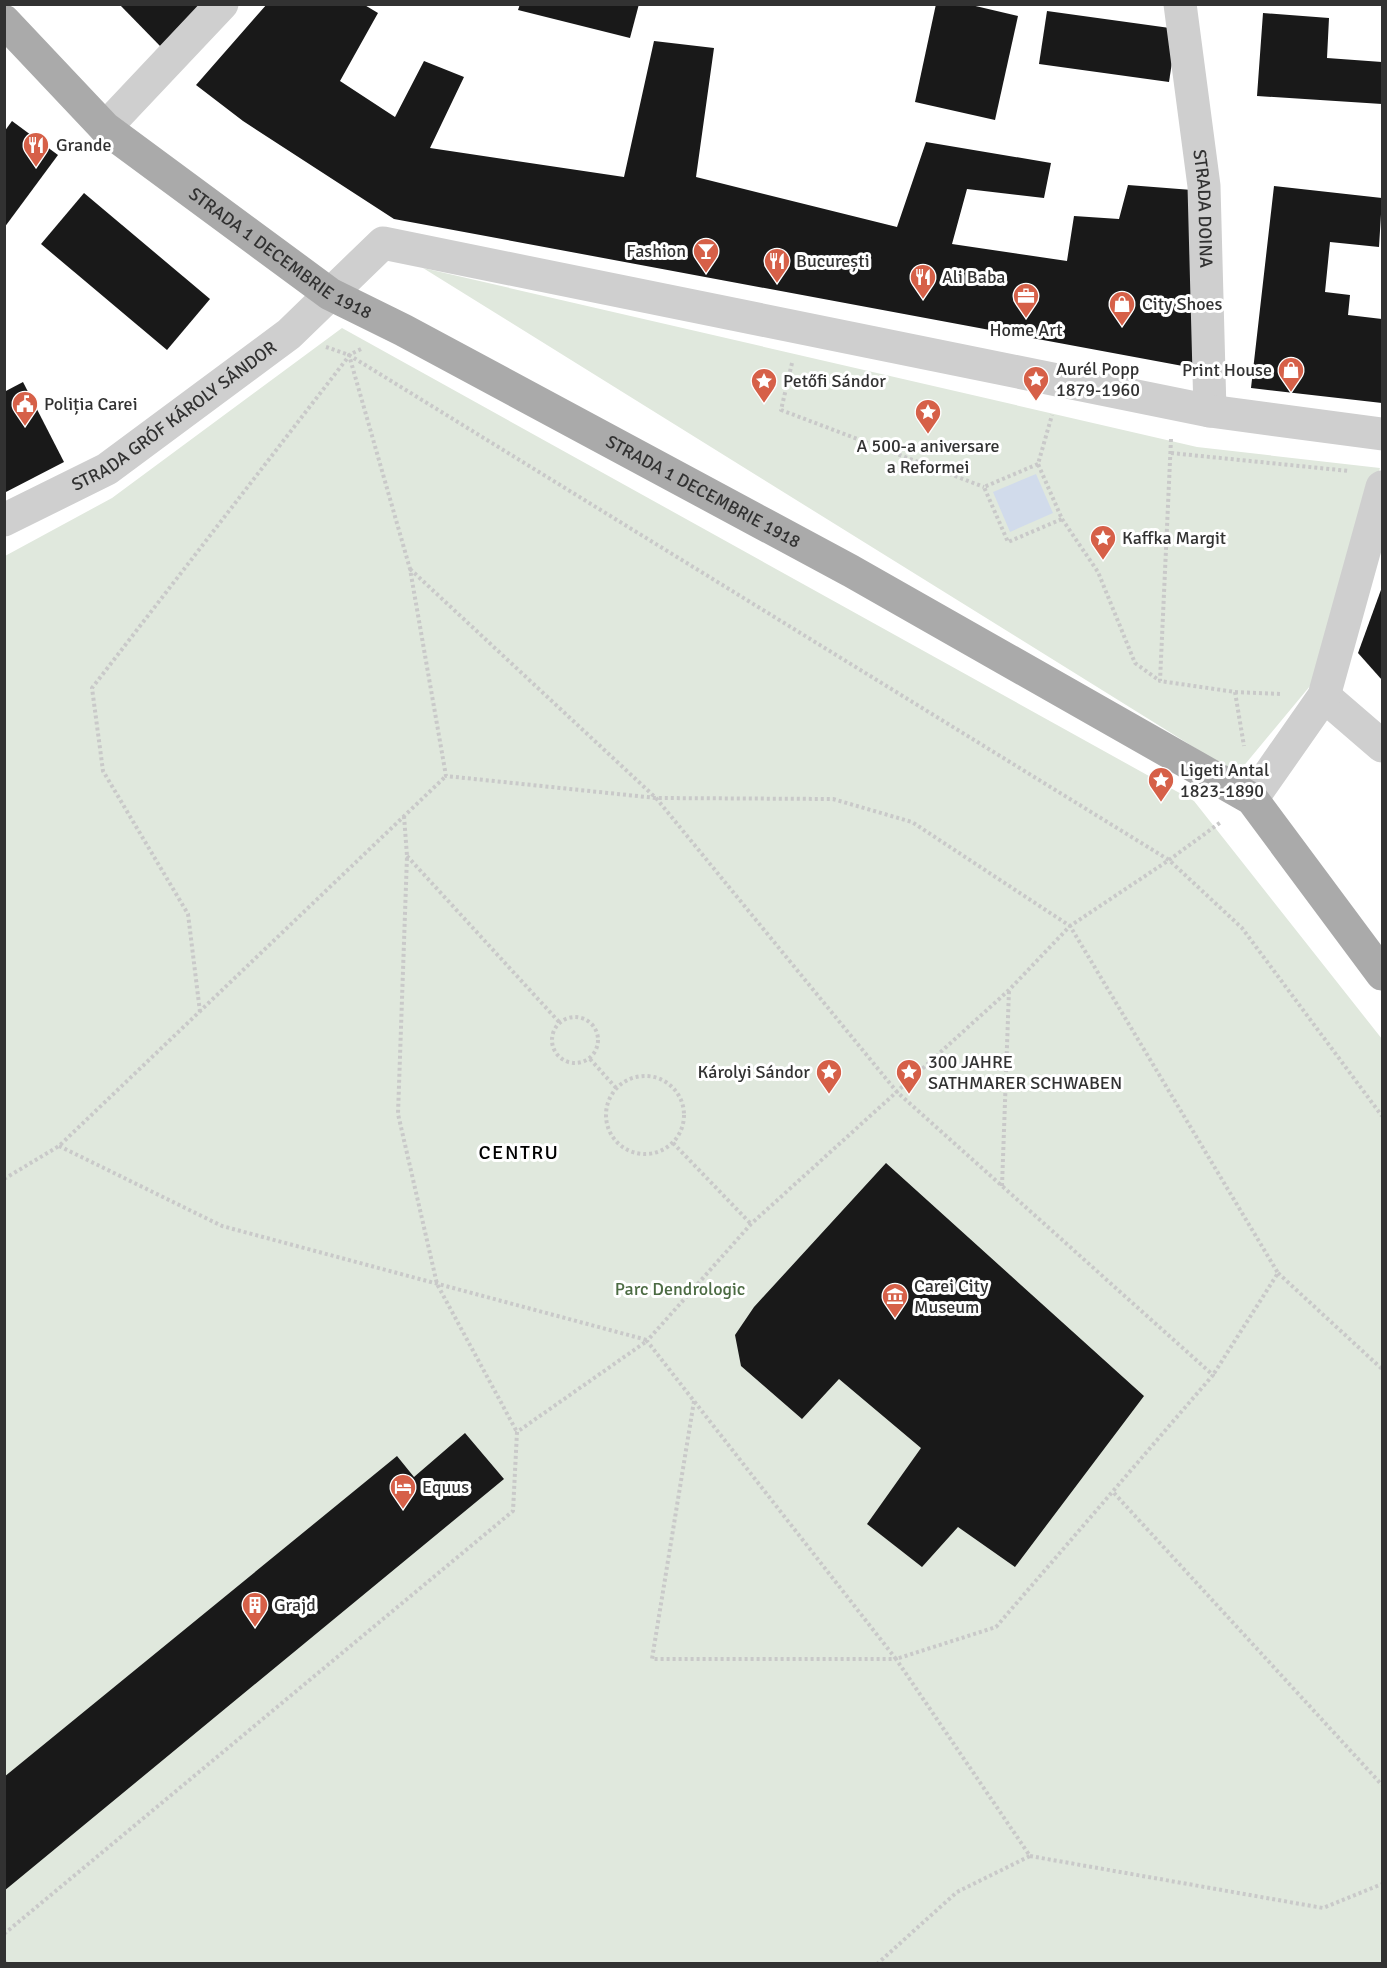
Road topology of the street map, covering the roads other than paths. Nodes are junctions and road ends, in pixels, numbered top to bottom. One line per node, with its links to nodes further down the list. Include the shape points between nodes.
1 (222, 4): 4 (street)
2 (1180, 4): 6 (street, STRADA DOINA, via 1204,186)
3 (4, 21): 4 (main road, STRADA 1 DECEMBRIE 1918)
4 (105, 128): 5 (main road, STRADA 1 DECEMBRIE 1918)
5 (330, 294): 6 (street, STRADA GRÓF KÁROLY SÁNDOR, via 382,243); 9 (street, STRADA GRÓF KÁROLY SÁNDOR, via 289,334 107,469); 12 (main road, STRADA 1 DECEMBRIE 1918, via 851,571)
6 (1210, 411): 7 (street)
7 (1383, 434)
8 (1371, 480): 10 (street)
9 (4, 520)
10 (1324, 696): 11 (street); 12 (street)
11 (1383, 746)
12 (1252, 799): 13 (main road, STRADA 1 DECEMBRIE 1918)
13 (1383, 974)

